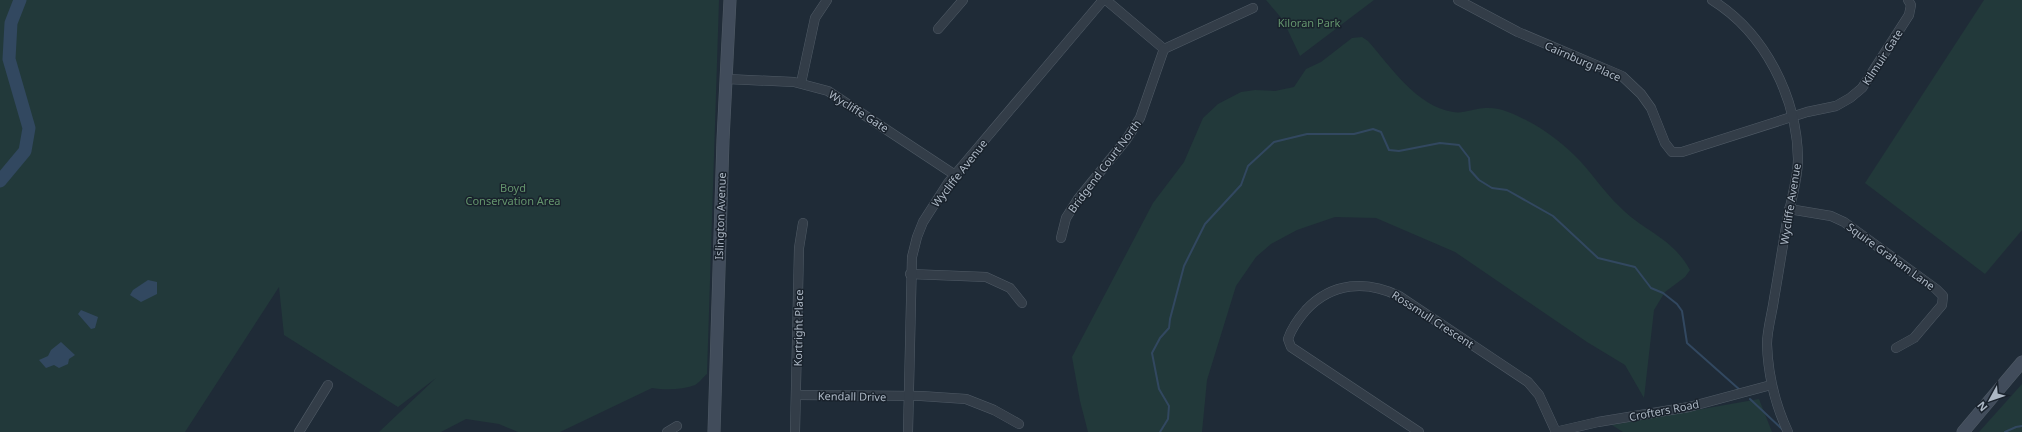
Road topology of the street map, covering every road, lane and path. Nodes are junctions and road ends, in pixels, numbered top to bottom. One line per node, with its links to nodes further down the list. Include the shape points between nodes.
1 (730, 0): 11 (main road, Islington Avenue)
2 (827, 0): 12 (street, via 815,18)
3 (963, 0): 9 (street)
4 (1105, 0): 10 (street); 14 (street, Wycliffe Avenue)
5 (1458, 0): 13 (street, Cairnburg Place, via 1518,32 1622,76 1651,108 1665,143 1672,152 1682,152)
6 (1712, 0): 13 (street, Wycliffe Avenue, via 1743,26 1762,49 1778,75)
7 (1908, 0): 13 (street, Kilmuir Gate, via 1911,6 1909,15 1862,88 1836,106)
8 (1253, 8): 10 (street)
9 (938, 29)
10 (1164, 49): 17 (street, Bridgend Court North, via 1140,118 1126,140 1078,199 1066,218)
11 (727, 79): 12 (street, Wycliffe Gate); 30 (main road, Islington Avenue)
12 (801, 83): 14 (street, Wycliffe Gate, via 832,93)
13 (1792, 117): 15 (street, Wycliffe Avenue, via 1798,160)
14 (955, 174): 18 (street, Wycliffe Avenue, via 921,226 914,246)
15 (1790, 209): 20 (street, Squire Graham Lane, via 1831,216 1844,222 1943,296 1942,305 1914,338); 23 (street, Wycliffe Avenue, via 1767,342)
16 (803, 223): 24 (street, Kortright Place, via 799,248)
17 (1061, 238)
18 (910, 274): 19 (street, via 986,277 1010,288); 25 (street, Wycliffe Avenue)
19 (1022, 303)
20 (1896, 348)
21 (2022, 362): 36 (main road)
22 (328, 385): 28 (street)
23 (1771, 385): 34 (street, Crofters Road, via 1689,407); 35 (street, Wycliffe Avenue)
24 (797, 394): 25 (street, Kendall Drive); 31 (street, Kortright Place)
25 (908, 396): 26 (street, Kendall Drive, via 966,399); 32 (street, Wycliffe Avenue)
26 (1019, 424)
27 (677, 426): 29 (street)
28 (299, 432)
29 (667, 432)
30 (714, 432)
31 (795, 432)
32 (908, 432)
33 (1419, 432): 34 (street, Rossmull Crescent, via 1291,347 1288,338 1296,323 1323,295 1348,286 1360,285 1386,289 1399,296 1528,382 1539,395)
34 (1556, 432)
35 (1788, 432)
36 (1963, 432)

